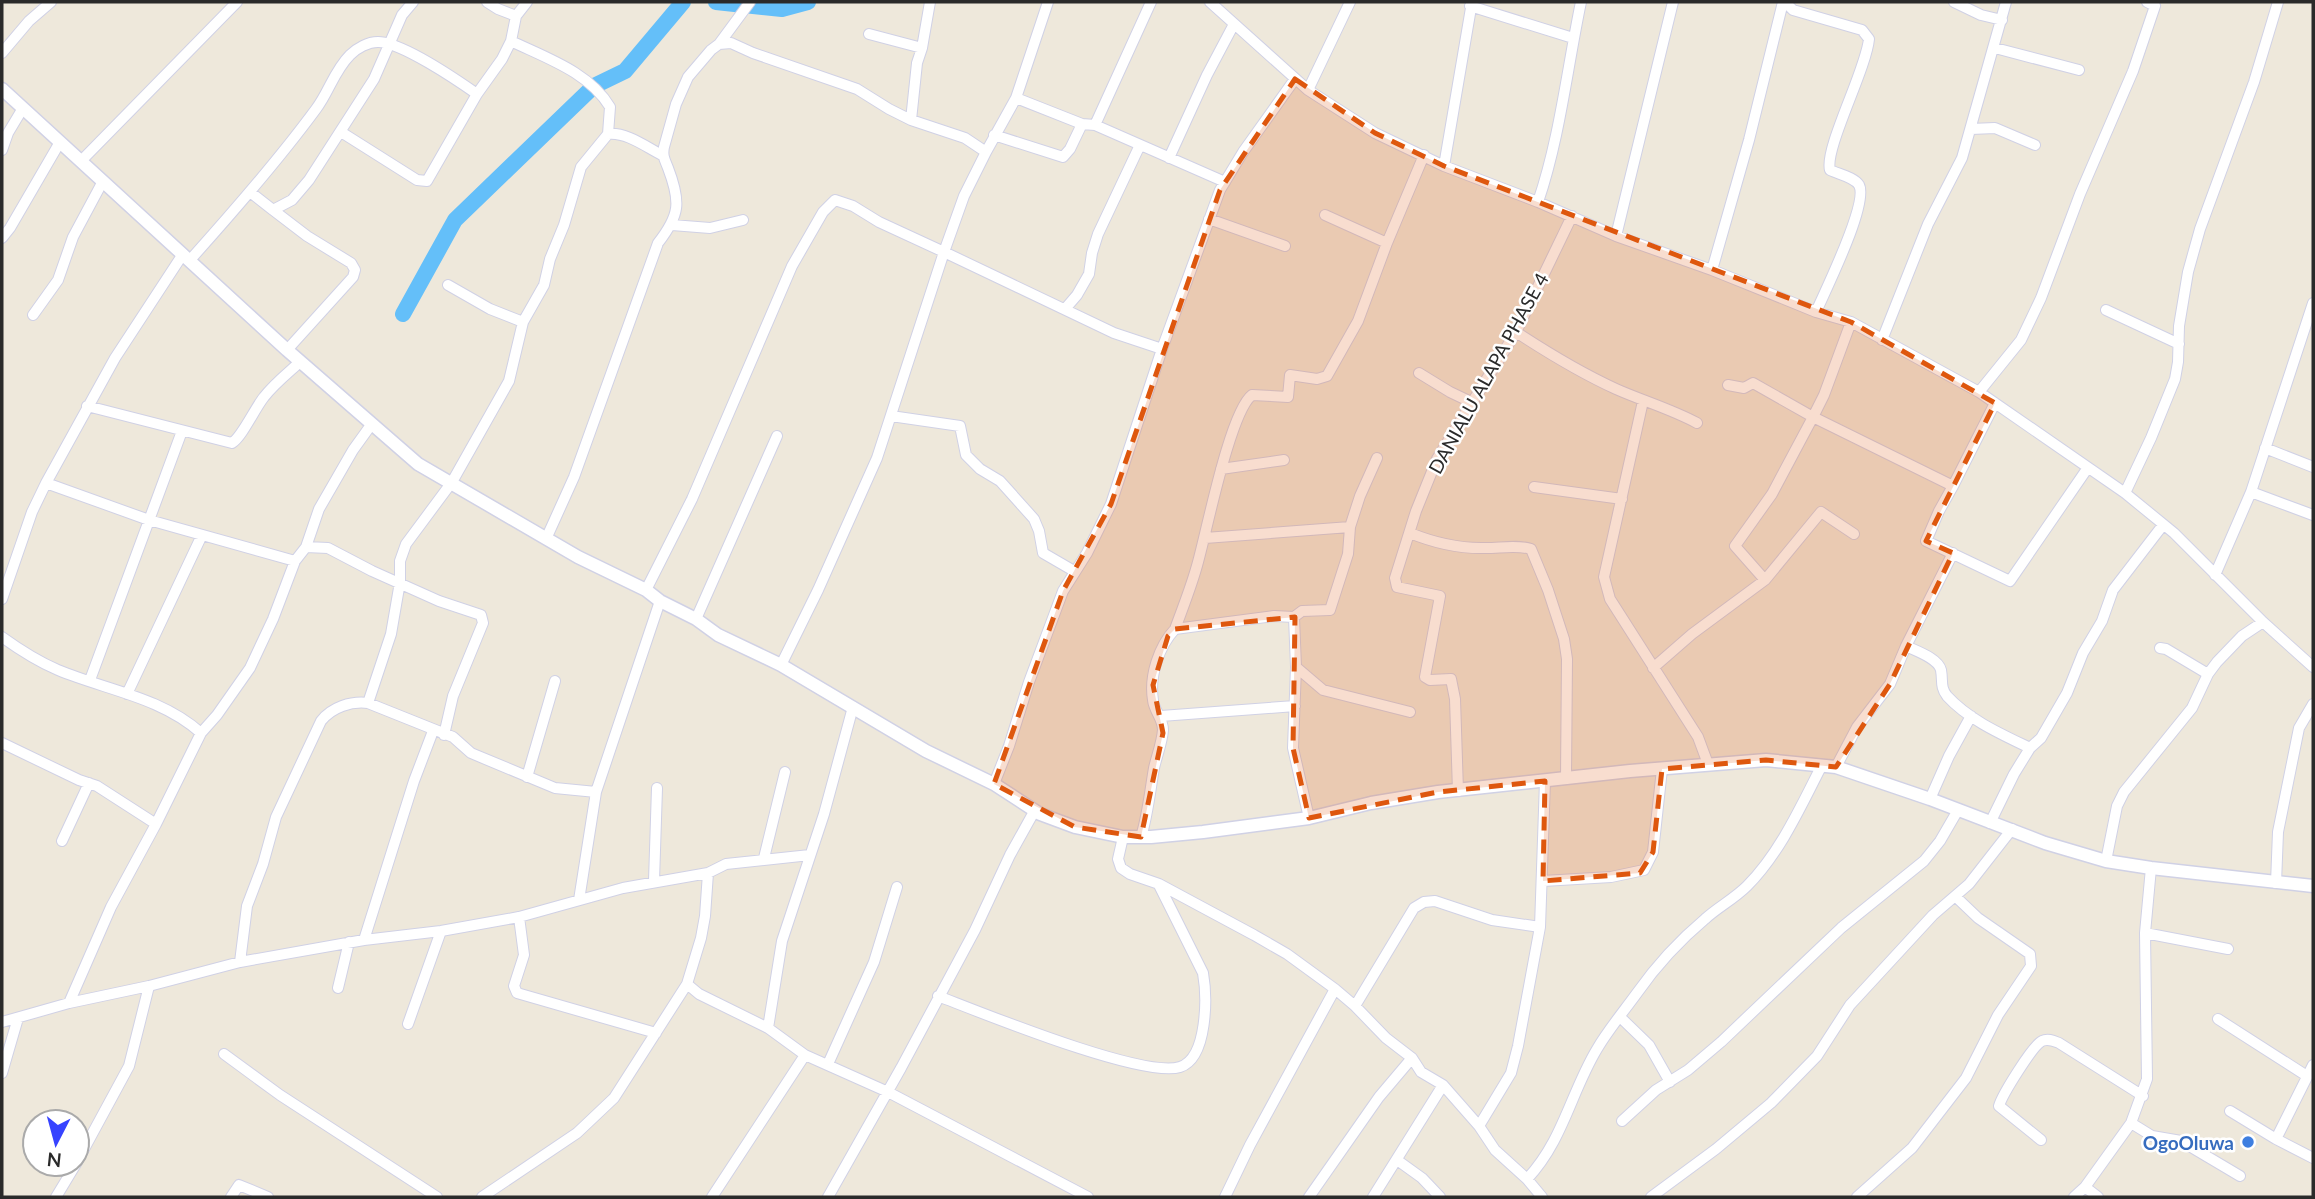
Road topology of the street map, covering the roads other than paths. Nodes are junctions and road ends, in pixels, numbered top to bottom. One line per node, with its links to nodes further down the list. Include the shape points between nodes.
1 (51, 2): 30 (street)
2 (237, 2): 53 (street)
3 (413, 2): 26 (street)
4 (486, 2): 20 (street)
5 (527, 2): 20 (street)
6 (750, 2): 27 (street)
7 (930, 2): 28 (street)
8 (1048, 2): 36 (street)
9 (1151, 2): 40 (street)
10 (1210, 2): 22 (street)
11 (1350, 2): 34 (street)
12 (1581, 2): 24 (street)
13 (1672, 2): 65 (street)
14 (1784, 2): 71 (street); 76 (street, via 1793,10 1863,30 1870,39 1829,166 1857,183 1859,204)
15 (1954, 2): 21 (street)
16 (2007, 2): 21 (street)
17 (2278, 2): 82 (street, via 2200,229 2188,272)
18 (2153, 3): 88 (street, via 2133,71 2041,298 2021,340)
19 (1471, 4): 24 (street); 54 (street)
20 (516, 16): 25 (street)
21 (2002, 20): 29 (street)
22 (1234, 24): 32 (street); 52 (street)
23 (869, 34): 28 (street)
24 (1573, 38): 58 (street, via 1548,174)
25 (510, 41): 35 (street); 43 (street, via 594,86 610,107)
26 (390, 44): 35 (street); 42 (street); 57 (street, via 377,42 352,53 317,109)
27 (719, 44): 38 (street, via 731,43 858,89); 50 (street, via 681,90)
28 (922, 48): 38 (street)
29 (1995, 48): 31 (street); 41 (street)
30 (2, 53)
31 (2079, 70)
32 (1295, 79): 34 (street); 56 (street)
33 (2, 89): 37 (street)
34 (1308, 90): 51 (street, via 1375,133)
35 (477, 94): 42 (street, via 427,181 417,180)
36 (1016, 98): 39 (street); 44 (street)
37 (23, 108): 45 (street); 48 (street)
38 (911, 120): 49 (street, via 965,138)
39 (1082, 124): 40 (street); 44 (street, via 1063,157)
40 (1096, 125): 46 (street)
41 (1971, 129): 47 (street, via 1995,128); 81 (street)
42 (341, 132): 59 (street, via 298,194)
43 (608, 134): 50 (street, via 624,136); 78 (street, via 581,167 544,285)
44 (994, 135): 49 (street)
45 (60, 142): 53 (street); 66 (street)
46 (1140, 145): 52 (street); 74 (street, via 1098,234 1089,274)
47 (2035, 145)
48 (2, 150)
49 (986, 152): 69 (street)
50 (662, 155): 64 (street, via 677,208)
51 (1424, 155): 54 (street); 67 (street)
52 (1169, 158): 56 (street)
53 (81, 161): 55 (street)
54 (1444, 166): 58 (street)
55 (103, 181): 70 (street); 77 (street, via 73,237 58,280)
56 (1225, 182): 62 (street)
57 (250, 192): 59 (street); 70 (street)
58 (1538, 202): 61 (street)
59 (272, 210): 84 (street, via 355,270)
60 (1325, 215): 67 (street)
61 (1572, 216): 65 (street); 80 (street, DANIALU ALAPA PHASE 4)
62 (1209, 219): 68 (street); 83 (street)
63 (743, 220): 64 (street, via 710,228)
64 (672, 225): 120 (street, via 658,243 574,477)
65 (1616, 236): 71 (street)
66 (2, 237)
67 (1387, 243): 103 (street, via 1358,321 1327,376 1290,375 1288,397 1252,395 1247,399)
68 (1285, 246)
69 (944, 252): 74 (street); 93 (street); 128 (street, via 835,200 823,212 792,266 692,499)
70 (187, 257): 84 (street); 92 (street, via 115,358)
71 (1712, 270): 76 (street)
72 (448, 285): 78 (street)
73 (2313, 303): 99 (street)
74 (1065, 309): 83 (street, via 1114,333)
75 (2106, 310): 82 (street)
76 (1816, 312): 79 (street)
77 (33, 315)
78 (523, 322): 105 (street, via 509,381)
79 (1851, 322): 81 (street); 94 (street)
80 (1516, 332): 89 (street, via 1582,373); 90 (street, DANIALU ALAPA PHASE 4)
81 (1882, 340): 88 (street)
82 (2179, 344): 110 (street, via 2175,379)
83 (1162, 349): 124 (street, via 1111,504)
84 (286, 350): 85 (street)
85 (300, 362): 96 (street); 97 (street, via 266,395 232,443)
86 (1419, 373): 90 (street)
87 (1728, 385): 94 (street, via 1744,388 1753,383)
88 (1979, 393): 91 (street)
89 (1643, 401): 95 (street); 111 (street)
90 (1471, 402): 116 (street, DANIALU ALAPA PHASE 4, via 1428,479)
91 (1995, 403): 104 (street); 107 (street)
92 (87, 407): 97 (street); 106 (street)
93 (891, 416): 124 (street, via 960,426 967,455 1000,481 1034,519 1043,553); 138 (street, via 877,458)
94 (1813, 417): 107 (street); 126 (street, via 1772,494 1735,546)
95 (1697, 424)
96 (371, 425): 105 (street, via 418,464); 121 (street, via 319,509)
97 (183, 431): 113 (street)
98 (777, 436): 132 (street)
99 (2266, 448): 102 (street); 109 (street)
100 (1377, 458): 115 (street)
101 (1284, 460): 103 (street)
102 (2313, 467)
103 (1222, 469): 119 (street)
104 (2087, 469): 110 (street); 122 (street, via 2010,581)
105 (452, 482): 120 (street); 127 (street, via 406,544)
106 (46, 483): 113 (street); 129 (street)
107 (1953, 486): 122 (street, via 1926,541)
108 (1534, 487): 111 (street)
109 (2251, 492): 112 (street); 125 (street)
110 (2125, 493): 114 (street)
111 (1622, 499): 141 (street, via 1605,587)
112 (2313, 515)
113 (149, 520): 118 (street); 143 (street)
114 (2163, 525): 125 (street); 157 (street, via 2113,590 2067,693 2041,738)
115 (1350, 527): 119 (street); 131 (street, via 1348,554 1331,608 1302,611)
116 (1410, 533): 164 (street, via 1452,545 1531,549 1564,639); 169 (street, DANIALU ALAPA PHASE 4, via 1395,583 1440,596 1425,677 1451,678)
117 (1854, 534): 126 (street, via 1821,512)
118 (202, 535): 123 (street); 145 (street)
119 (1205, 538): 134 (street)
120 (547, 539): 128 (street)
121 (306, 547): 123 (street); 127 (street, via 328,548)
122 (1953, 553): 136 (street)
123 (295, 561): 154 (street, via 250,668)
124 (1074, 571): 167 (street, via 1028,681)
125 (2216, 575): 133 (street)
126 (1765, 580): 141 (street)
127 (400, 582): 146 (street, via 391,634); 155 (street, via 482,618)
128 (646, 590): 130 (street)
129 (2, 599)
130 (660, 601): 132 (street); 170 (street)
131 (1294, 617): 134 (street); 139 (street)
132 (696, 620): 138 (street)
133 (2263, 622): 140 (street); 142 (street, via 2231,646)
134 (1175, 629): 151 (street, via 1156,663 1153,702)
135 (2, 637): 143 (street, via 27,656)
136 (1906, 646): 152 (street, via 1936,663 1943,690); 160 (street, via 1890,684 1857,727)
137 (2160, 648): 142 (street)
138 (781, 665): 149 (street)
139 (1296, 667): 148 (street); 150 (street, via 1323,690)
140 (2313, 667)
141 (1653, 668): 158 (street, via 1698,737)
142 (2208, 674): 183 (street, via 2192,708 2124,792)
143 (90, 680): 145 (street)
144 (555, 681): 163 (street)
145 (127, 694): 154 (street, via 171,711)
146 (369, 703): 153 (street); 201 (street, via 334,709 321,722 276,817 247,906)
147 (2313, 704): 188 (street, via 2299,728 2278,832)
148 (1295, 706): 151 (street); 174 (street, via 1293,748)
149 (853, 707): 167 (street); 181 (street)
150 (1410, 712)
151 (1161, 716): 179 (street, via 1163,733)
152 (1971, 716): 157 (street); 171 (street)
153 (433, 730): 155 (street); 198 (street)
154 (201, 733): 176 (street)
155 (444, 735): 163 (street)
156 (2, 743): 166 (street)
157 (2030, 748): 175 (street)
158 (1708, 764): 159 (street, via 1766,760); 161 (street)
159 (1822, 765): 160 (street); 209 (street, via 1763,867 1670,954)
160 (1836, 767): 171 (street)
161 (1662, 769): 164 (street); 187 (street, via 1653,852 1644,870)
162 (785, 772): 182 (street)
163 (527, 777): 170 (street, via 555,788)
164 (1566, 779): 165 (street)
165 (1545, 781): 169 (street); 187 (street)
166 (89, 783): 176 (street); 180 (street)
167 (995, 785): 172 (street)
168 (657, 788): 186 (street)
169 (1458, 790): 174 (street)
170 (596, 792): 193 (street)
171 (1930, 799): 173 (street)
172 (1034, 810): 178 (street, via 1075,827); 206 (street)
173 (1958, 810): 175 (street); 223 (street, via 1924,861 1851,919 1721,1042)
174 (1309, 818): 179 (street)
175 (1990, 823): 177 (street)
176 (156, 824): 207 (street, via 111,907)
177 (2012, 829): 183 (street); 192 (street)
178 (1123, 837): 179 (street); 189 (street, via 1118,859 1121,868)
179 (1141, 837)
180 (62, 841)
181 (810, 855): 182 (street); 214 (street, via 782,941)
182 (764, 858): 185 (street, via 726,864)
183 (2106, 861): 184 (street)
184 (2151, 868): 188 (street); 197 (street)
185 (708, 873): 186 (street); 202 (street, via 705,916)
186 (654, 881): 193 (street)
187 (1543, 881): 195 (street)
188 (2276, 883): 190 (street)
189 (1159, 884): 205 (street, via 1287,954); 206 (street, via 1205,984 1199,1045 1180,1067 1095,1052)
190 (2313, 886)
191 (897, 887): 219 (street, via 870,971)
192 (1956, 897): 253 (street, via 1933,915 1850,1006 1817,1056 1772,1103); 254 (street, via 2030,954 2031,966 1998,1015 1966,1078 1896,1164)
193 (579, 900): 194 (street)
194 (519, 917): 196 (street); 215 (street, via 524,955 514,986 517,993)
195 (1540, 927): 208 (street, via 1424,902 1414,908); 230 (street, via 1511,1073)
196 (441, 931): 198 (street); 213 (street)
197 (2145, 933): 200 (street); 226 (street, via 2148,1063)
198 (364, 940): 199 (street)
199 (349, 942): 201 (street); 204 (street)
200 (2228, 949)
201 (240, 962): 203 (street)
202 (687, 984): 214 (street); 215 (street)
203 (149, 986): 207 (street); 231 (street, via 129,1066)
204 (338, 988)
205 (1335, 989): 208 (street); 248 (street)
206 (938, 996): 225 (street)
207 (69, 1003): 210 (street)
208 (1355, 1006): 218 (street)
209 (1620, 1017): 223 (street, via 1649,1045); 238 (street, via 1597,1049 1554,1145)
210 (18, 1018): 212 (street); 221 (street)
211 (2218, 1019): 222 (street)
212 (2, 1021)
213 (408, 1024)
214 (768, 1028): 217 (street)
215 (656, 1033): 244 (street, via 614,1098 577,1133)
216 (224, 1054): 243 (street)
217 (805, 1055): 219 (street); 245 (street)
218 (1412, 1058): 224 (street, via 1421,1072); 249 (street)
219 (828, 1064): 225 (street)
220 (2313, 1065): 222 (street)
221 (2, 1073)
222 (2307, 1076): 232 (street)
223 (1670, 1082): 228 (street)
224 (1443, 1085): 230 (street); 235 (street)
225 (888, 1092): 246 (street); 247 (street)
226 (2143, 1096): 229 (street); 233 (street, via 2059,1043 2043,1041 1999,1106)
227 (2230, 1111): 232 (street)
228 (1622, 1121)
229 (2131, 1123): 236 (street, via 2152,1136 2180,1140); 239 (street)
230 (1479, 1126): 238 (street, via 1495,1150)
231 (91, 1136)
232 (2276, 1139): 234 (street)
233 (2040, 1140)
234 (2313, 1158)
235 (1397, 1160): 250 (street); 251 (street)
236 (2240, 1176)
237 (68, 1178): 240 (street)
238 (1527, 1179): 252 (street)
239 (2085, 1187): 255 (street); 256 (street)
240 (57, 1197)
241 (231, 1197): 242 (street, via 239,1185)
242 (268, 1197)
243 (438, 1197)
244 (482, 1197)
245 (712, 1197)
246 (828, 1197)
247 (1088, 1197)
248 (1225, 1197)
249 (1309, 1197)
250 (1373, 1197)
251 (1440, 1197)
252 (1542, 1197)
253 (1651, 1197)
254 (1857, 1197)
255 (2074, 1197)
256 (2098, 1197)

